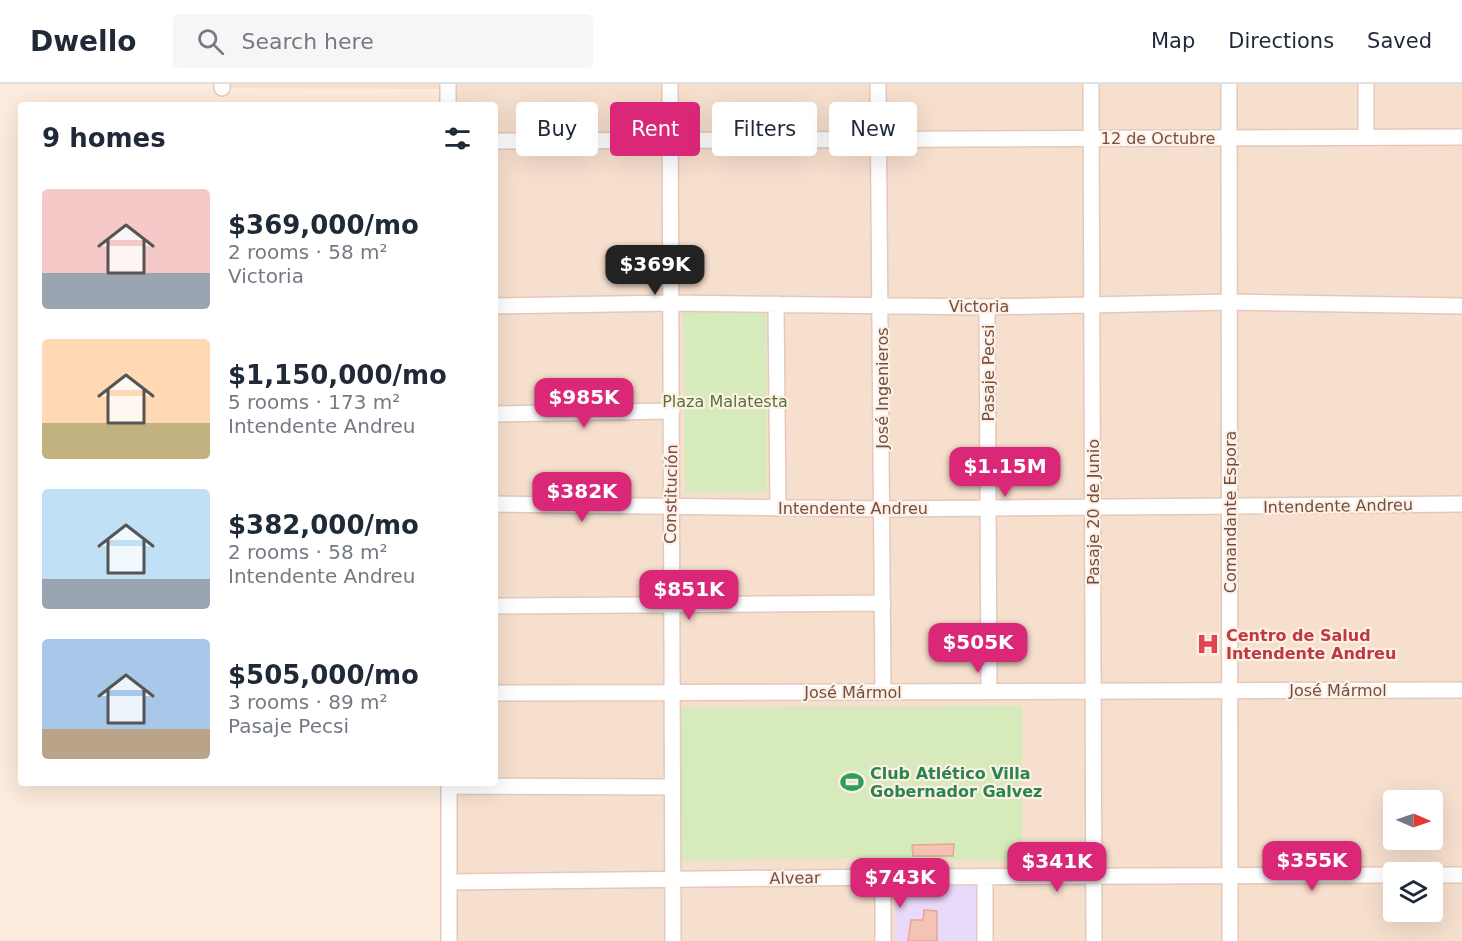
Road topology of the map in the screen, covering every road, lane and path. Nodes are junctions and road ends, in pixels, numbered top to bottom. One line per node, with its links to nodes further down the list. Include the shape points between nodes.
1 (448, 84): 7 (street)
2 (670, 84): 8 (street, Constitución)
3 (878, 84): 9 (street, José Ingenieros)
4 (1091, 84): 12 (street, Pasaje 20 de Junio)
5 (1229, 84): 13 (street, Comandante Espora)
6 (1366, 84): 10 (street)
7 (448, 102)
8 (670, 102)
9 (878, 102)
10 (1366, 137): 11 (street, 12 de Octubre); 13 (street, 12 de Octubre)
11 (1462, 137)
12 (1091, 138): 13 (street, 12 de Octubre); 15 (street, 12 de Octubre); 24 (street, Pasaje 20 de Junio)
13 (1229, 138): 21 (street, Comandante Espora)
14 (829, 139): 17 (street, 12 de Octubre)
15 (917, 139)
16 (610, 140): 18 (street, 12 de Octubre)
17 (700, 140)
18 (498, 141)
19 (671, 156): 22 (street, Constitución)
20 (879, 156): 26 (street, José Ingenieros)
21 (1230, 302): 24 (street, Victoria); 27 (street, Victoria); 34 (street, Comandante Espora)
22 (672, 303): 23 (street, Victoria); 25 (street, Victoria); 29 (street, Constitución)
23 (776, 304): 26 (street, Victoria); 36 (street)
24 (1092, 305): 28 (street, Victoria); 33 (street, Pasaje 20 de Junio)
25 (498, 306)
26 (882, 306): 28 (street, Victoria); 38 (street, José Ingenieros)
27 (1462, 306)
28 (987, 307): 37 (street, Pasaje Pecsi)
29 (672, 411): 30 (street); 35 (street, Constitución)
30 (498, 414)
31 (498, 504): 35 (street, Intendente Andreu)
32 (1462, 504): 34 (street, Intendente Andreu)
33 (1093, 506): 34 (street, Intendente Andreu); 37 (street, Intendente Andreu); 45 (street, Pasaje 20 de Junio)
34 (1230, 507): 43 (street, Comandante Espora)
35 (670, 508): 36 (street, Intendente Andreu); 40 (street, Constitución)
36 (778, 508): 38 (street, Intendente Andreu)
37 (988, 508): 38 (street, Intendente Andreu); 42 (street, Pasaje Pecsi)
38 (882, 509): 39 (street, José Ingenieros)
39 (883, 603): 40 (street); 47 (street, José Ingenieros)
40 (671, 605): 41 (street); 46 (street, Constitución)
41 (498, 606)
42 (989, 690): 45 (street, José Mármol); 47 (street, José Mármol)
43 (1230, 690): 44 (street, José Mármol); 45 (street, José Mármol); 56 (street, Comandante Espora)
44 (1462, 690)
45 (1093, 691): 55 (street, Pasaje 20 de Junio)
46 (671, 692): 47 (street, José Mármol); 48 (street, José Mármol); 51 (street, Constitución)
47 (883, 692)
48 (498, 693)
49 (498, 785): 51 (street)
50 (449, 786): 60 (street)
51 (672, 787): 59 (street, Constitución)
52 (1383, 875): 56 (street, Alvear)
53 (1443, 875): 54 (street)
54 (1462, 875)
55 (1094, 876): 56 (street, Alvear); 58 (street, Alvear); 65 (street, Pasaje 20 de Junio)
56 (1230, 876): 66 (street, Comandante Espora)
57 (883, 877): 58 (street, Alvear); 59 (street, Alvear); 63 (street)
58 (985, 877): 64 (street)
59 (672, 880): 60 (street, Alvear); 62 (street, Constitución)
60 (449, 882): 61 (street)
61 (449, 941)
62 (673, 941)
63 (883, 941)
64 (985, 941)
65 (1094, 941)
66 (1230, 941)

